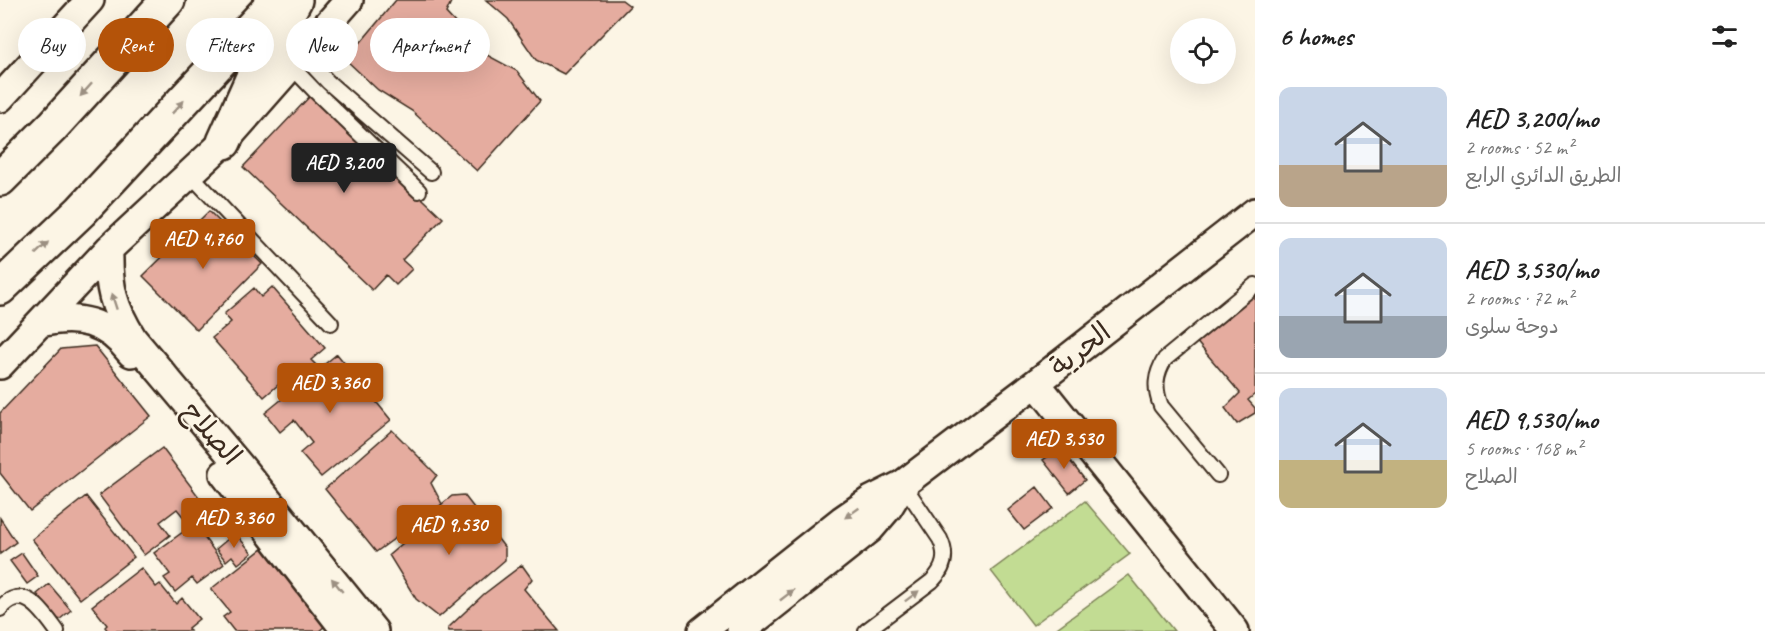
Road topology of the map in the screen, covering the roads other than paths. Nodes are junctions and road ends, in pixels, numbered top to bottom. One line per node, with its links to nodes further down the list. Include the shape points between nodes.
1 (90, 0): 10 (street)
2 (168, 0): 14 (main road, one-way to 14)
3 (277, 0): 19 (main road, one-way to 3, via 81,211)
4 (296, 0): 11 (main road, via 254,75)
5 (349, 0): 6 (street)
6 (333, 18)
7 (286, 72): 11 (street)
8 (304, 72): 15 (lane, via 315,91)
9 (314, 72): 12 (lane)
10 (2, 95)
11 (224, 142): 13 (street)
12 (431, 172)
13 (191, 175): 17 (street); 21 (lane)
14 (0, 178)
15 (419, 191)
16 (1255, 212): 24 (street, الحرية)
17 (109, 249): 20 (street); 23 (street, الصلاح, one-way to 17, via 120,319 108,273)
18 (1255, 285): 25 (lane, via 1158,369 1156,394 1161,406)
19 (0, 288)
20 (40, 323): 22 (street); 23 (street, الصلاح, via 57,319 94,323 124,344)
21 (331, 323)
22 (0, 365)
23 (157, 378): 29 (street, الصلاح); 30 (street, الصلاح, one-way to 23, via 240,466)
24 (1036, 383): 26 (street, الحرية); 34 (street)
25 (1218, 474)
26 (903, 484): 31 (street, الحرية, one-way to 31, via 842,520); 32 (street, الحرية, one-way to 26, via 870,529); 33 (lane, one-way to 26, via 932,581 943,566 940,539)
27 (0, 609): 28 (lane, via 10,600 32,601)
28 (57, 631)
29 (346, 631)
30 (374, 631)
31 (702, 631)
32 (741, 631)
33 (866, 631)
34 (1235, 631)

